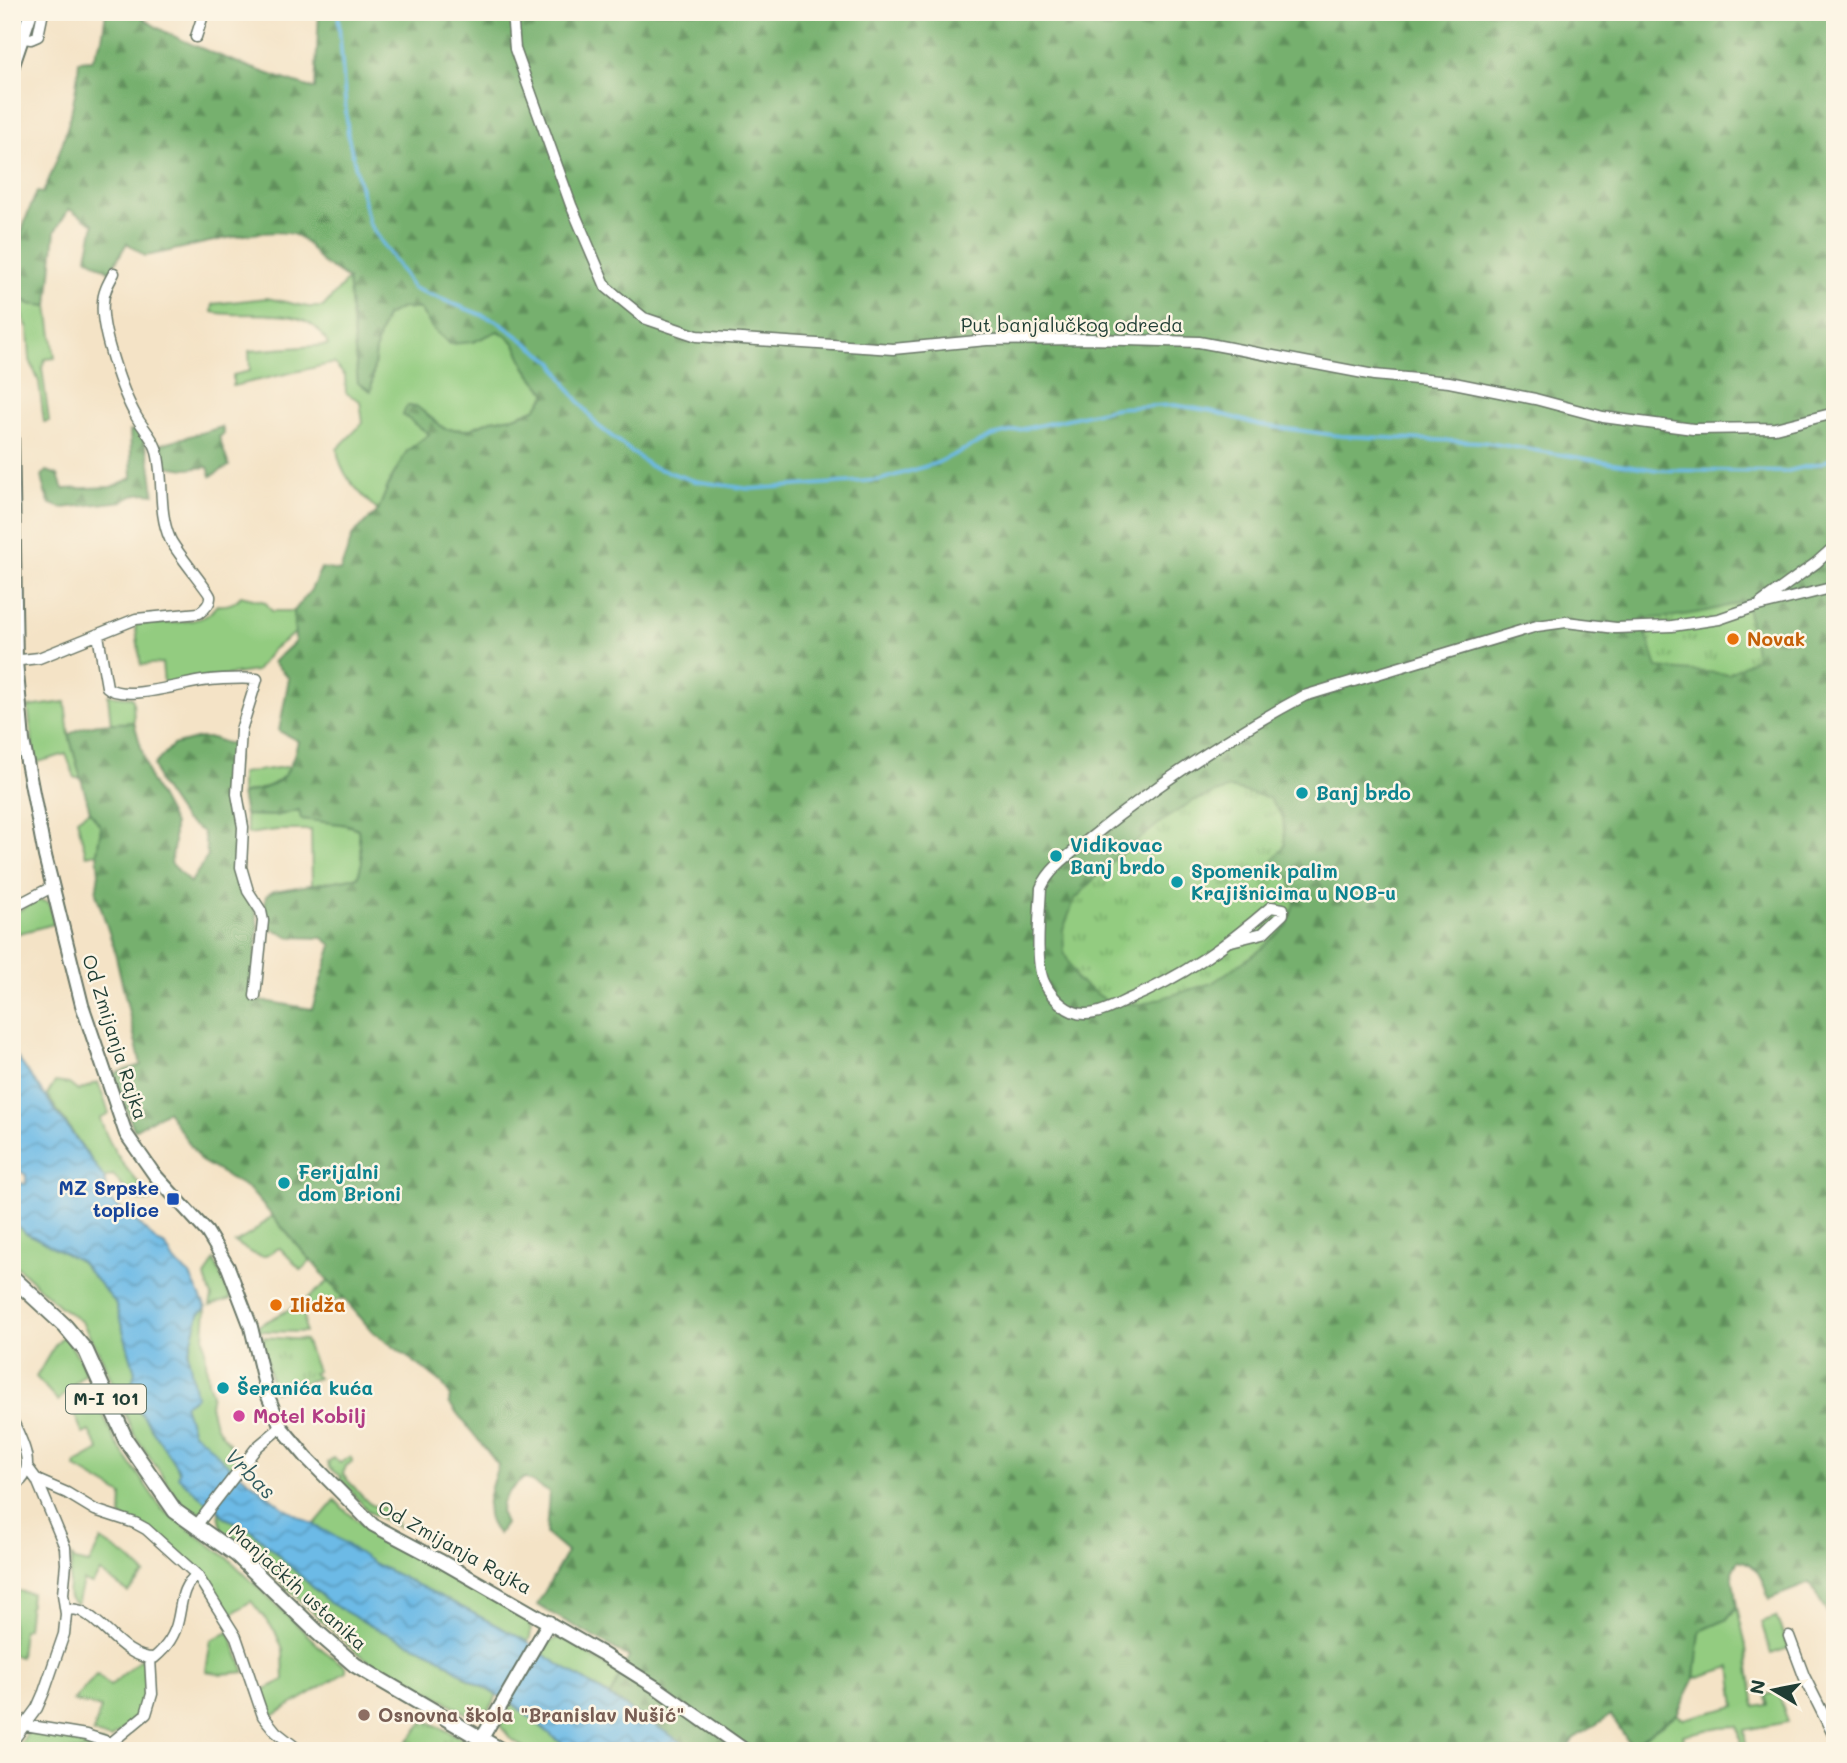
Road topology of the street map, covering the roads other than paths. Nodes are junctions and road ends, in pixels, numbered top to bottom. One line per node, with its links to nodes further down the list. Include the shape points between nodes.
1 (32, 12): 6 (street)
2 (43, 12): 6 (street, via 38,36)
3 (204, 12): 5 (street)
4 (512, 12): 9 (street, Put banjalučkog odreda, via 515,49 570,205 607,287 644,318 697,336 893,349 987,340 1199,342 1374,375 1448,382 1603,417 1693,429 1774,428)
5 (196, 37)
6 (24, 38): 7 (street)
7 (12, 68)
8 (114, 273): 15 (street, via 103,302 103,321 113,355 130,405 155,446 169,537 210,597 199,613 136,619)
9 (1835, 413)
10 (12, 429): 11 (street, Od Zmijanja Rajka)
11 (13, 458): 16 (street, Od Zmijanja Rajka)
12 (1835, 546): 14 (street)
13 (1835, 587): 14 (street)
14 (1754, 607): 19 (street, via 1719,620 1672,626 1616,628 1566,622 1537,626 1304,696 1132,805 1062,861 1041,888 1039,955 1044,983 1076,1013 1104,1010 1138,996)
15 (98, 635): 16 (street, via 38,658); 20 (street, via 107,687 112,691 257,679 241,730 237,787 243,879 263,921)
16 (14, 661): 17 (street, Od Zmijanja Rajka, via 27,766)
17 (52, 887): 18 (street); 23 (street, Od Zmijanja Rajka, via 82,1005 121,1125 144,1162 220,1251 246,1310 267,1394)
18 (12, 908)
19 (1231, 942): 19 (street, via 1263,933 1283,909 1270,907)
20 (255, 996)
21 (12, 1277): 27 (main road, Manjačkih ustanika / M-I 101, via 86,1351 126,1440 170,1505)
22 (12, 1420): 24 (street)
23 (281, 1427): 27 (street, via 247,1459); 30 (street, Od Zmijanja Rajka, via 373,1525)
24 (28, 1468): 25 (street); 26 (street, via 25,1478)
25 (37, 1480): 28 (street, via 95,1510 146,1529); 29 (street, via 66,1551)
26 (12, 1486)
27 (196, 1526): 34 (main road, Manjačkih ustanika / M-I 101, via 237,1555 355,1665)
28 (198, 1575): 32 (street, via 185,1588 169,1642); 37 (street, via 236,1637 263,1716)
29 (66, 1609): 32 (street, via 84,1613 119,1643); 33 (street, via 64,1634 48,1682)
30 (549, 1622): 34 (street); 39 (street, Od Zmijanja Rajka, via 657,1688)
31 (1789, 1636): 35 (street)
32 (150, 1658): 33 (street, via 152,1694 146,1714 111,1743)
33 (25, 1725): 36 (street)
34 (482, 1738): 38 (main road, Manjačkih ustanika / M-I 101)
35 (1835, 1738)
36 (12, 1742)
37 (300, 1751)
38 (502, 1751)
39 (746, 1751)

